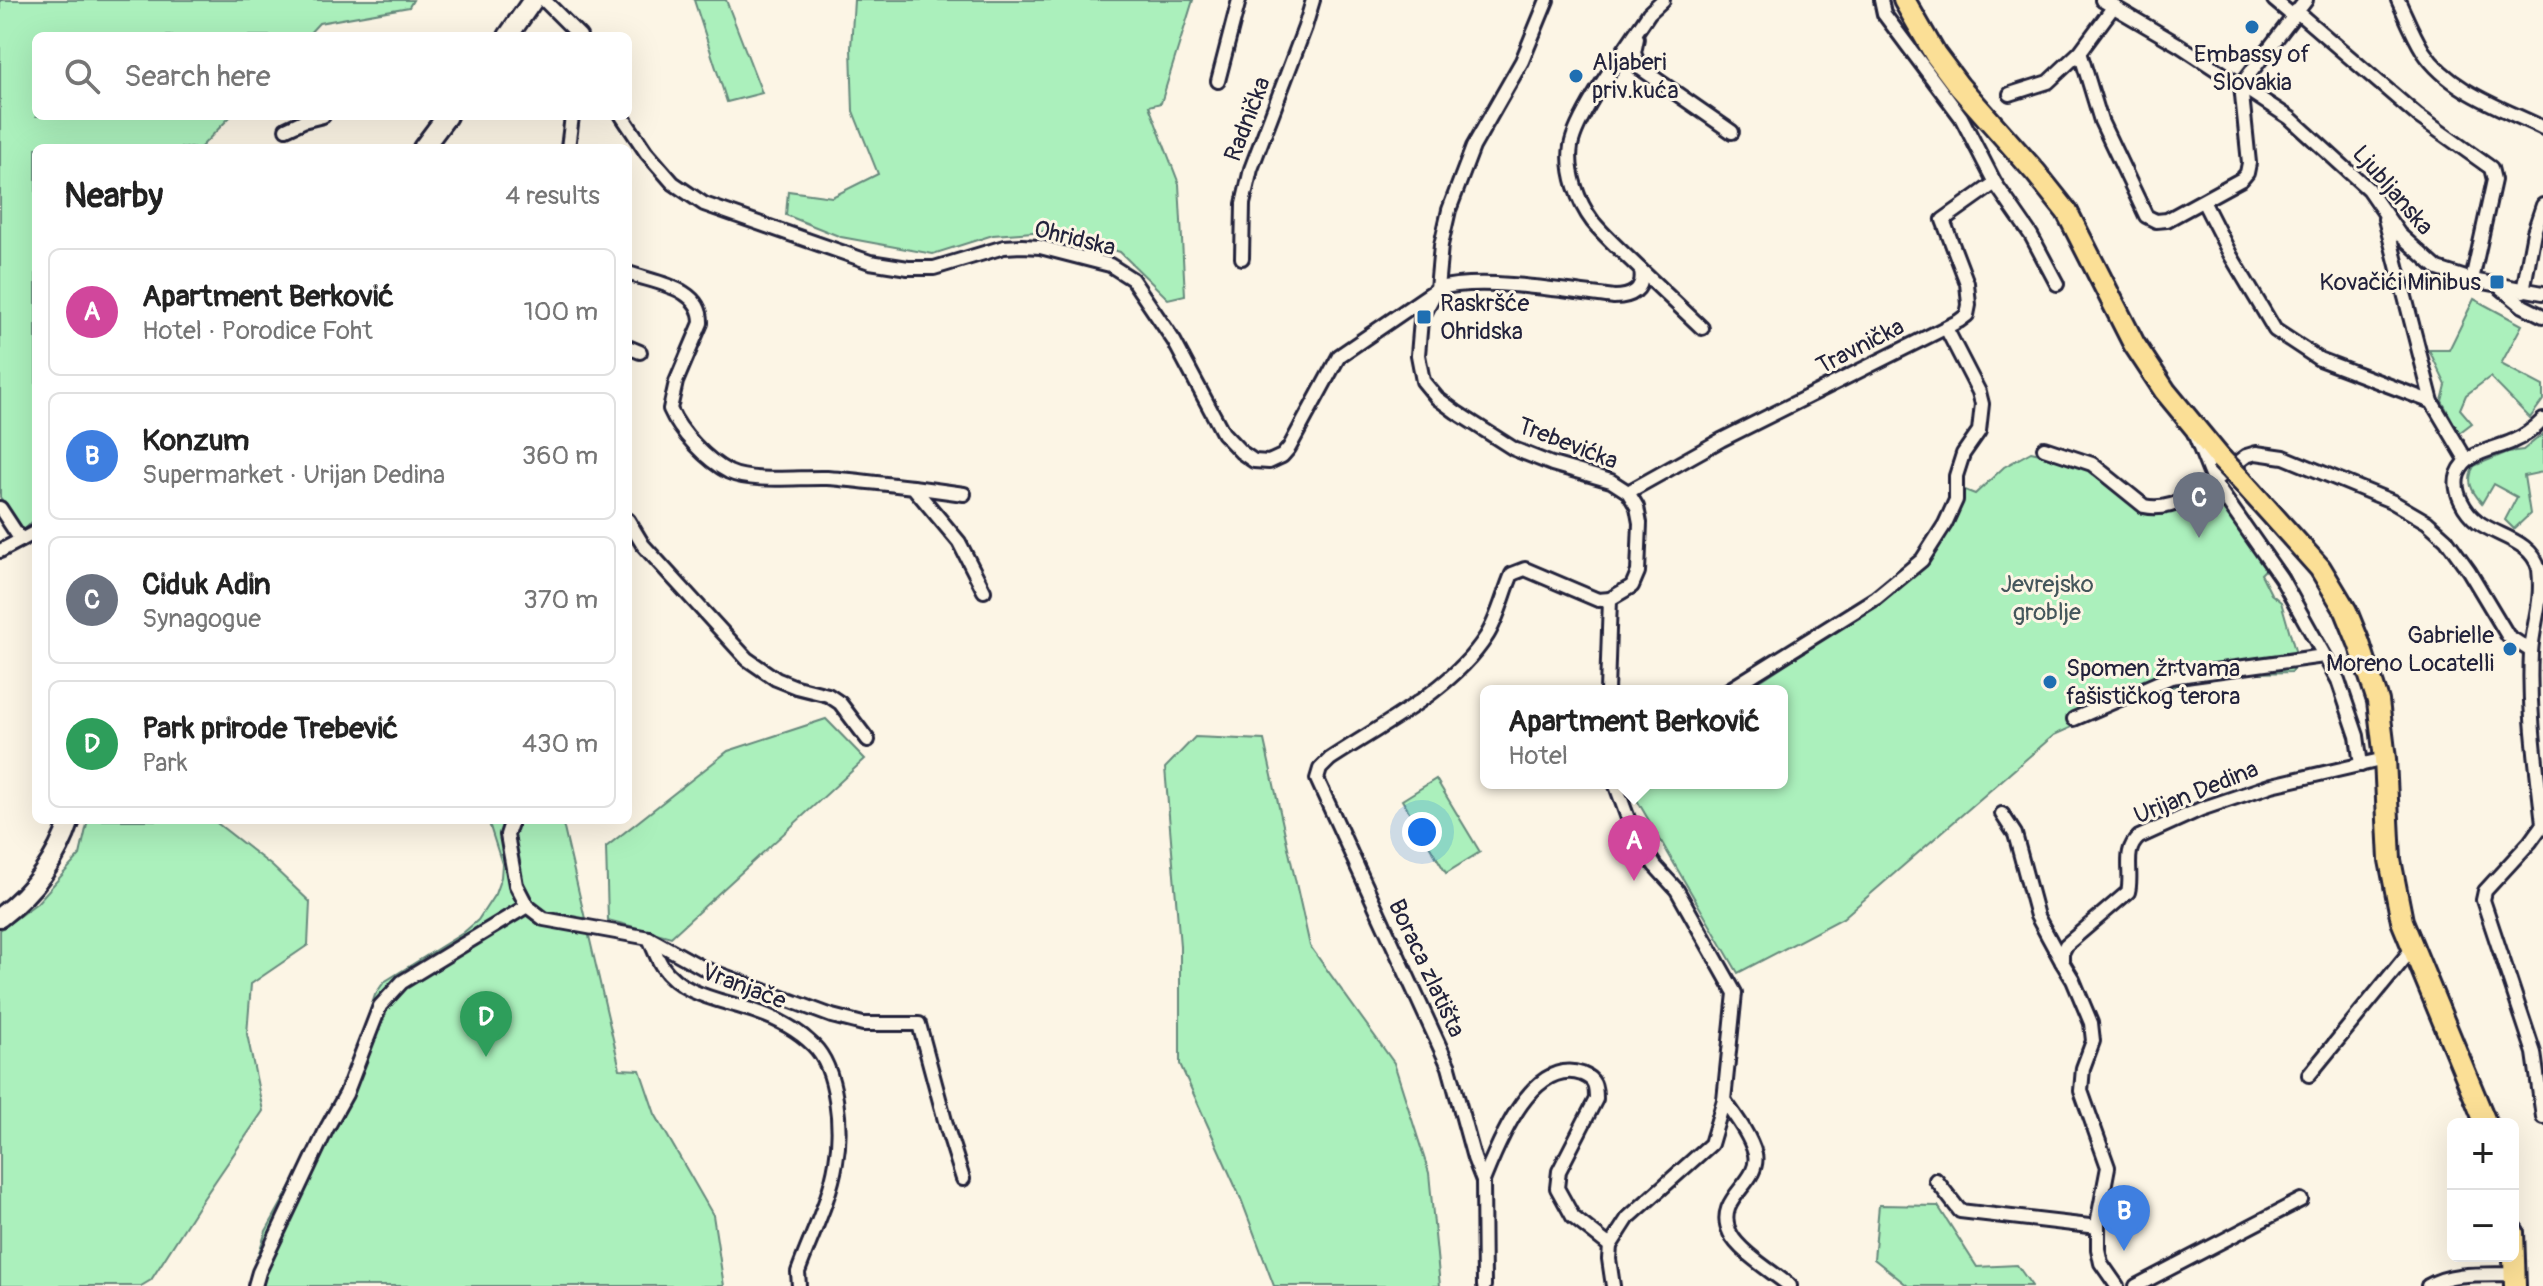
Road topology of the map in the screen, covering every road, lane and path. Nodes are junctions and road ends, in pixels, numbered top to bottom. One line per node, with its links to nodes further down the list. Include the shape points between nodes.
1 (533, 0): 17 (main road)
2 (544, 0): 18 (street)
3 (1239, 0): 20 (street)
4 (1313, 0): 36 (street, Radnička, via 1251,169 1243,204)
5 (1547, 0): 42 (street, Trebevićka, via 1522,61 1473,147 1449,210)
6 (1642, 0): 14 (street)
7 (1663, 0): 14 (street)
8 (1881, 0): 32 (street, via 1884,14 1961,117)
9 (2274, 0): 15 (street)
10 (2306, 0): 15 (street)
11 (2398, 0): 27 (street, via 2423,51 2443,72 2483,100)
12 (2108, 3): 19 (street); 21 (street, Ljubljanska)
13 (1906, 5): 50 (main road, via 1959,86 2067,212 2134,344)
14 (1649, 13): 16 (street)
15 (2294, 14): 21 (street); 39 (street, via 2491,168 2494,180)
16 (1640, 27): 29 (street, via 1634,53 1640,68); 37 (street, via 1582,117 1571,146 1571,173 1594,223)
17 (511, 32)
18 (576, 32)
19 (2080, 52): 22 (street, via 2048,82); 33 (street, via 2101,121 2146,216 2167,220)
20 (1218, 81)
21 (2241, 85): 33 (street, via 2247,173); 35 (street, Ljubljanska, via 2321,143 2368,189)
22 (2010, 94)
23 (307, 120): 28 (street)
24 (444, 120): 30 (main road)
25 (572, 120): 31 (street)
26 (625, 120): 42 (street, Ohridska, via 673,183 704,204 858,259 934,268 1022,246 1110,265 1132,279 1174,341 1223,433 1254,461 1269,462 1289,448 1339,356)
27 (2543, 128)
28 (286, 129)
29 (1732, 132)
30 (426, 144)
31 (568, 144)
32 (1995, 183): 40 (street); 47 (street, Travnička, via 1943,220 1967,283 1969,305 1967,315)
33 (2203, 201): 48 (street, via 2275,330 2319,359)
34 (2543, 205): 43 (street)
35 (2384, 214): 39 (street, Ljubljanska, via 2438,269); 48 (street)
36 (1242, 258)
37 (1641, 270): 42 (street, via 1637,290 1623,297 1481,283); 46 (street)
38 (632, 274): 54 (street, via 681,290 701,313 670,409 715,462 730,473 751,477)
39 (2472, 280): 41 (street, Ljubljanska)
40 (2057, 284)
41 (2499, 286): 43 (street, Ljubljanska); 45 (street, Ljubljanska)
42 (1437, 289): 55 (street, Trebevićka, via 1421,320 1418,345 1428,388 1514,449 1611,481)
43 (2523, 291): 44 (street, Ljubljanska)
44 (2543, 293)
45 (2543, 316)
46 (1702, 328)
47 (1946, 328): 55 (street, Travnička); 67 (street, via 1982,404 1979,431 1963,454 1956,500 1945,524 1922,560 1876,598)
48 (2432, 402): 52 (street)
49 (2543, 420): 52 (street, via 2515,440)
50 (2190, 423): 53 (street); 70 (main road, bridge, via 2320,568 2346,611 2378,701)
51 (2044, 448): 53 (street, via 2092,464 2144,506 2176,503)
52 (2467, 461): 64 (street, via 2458,475 2459,499 2478,522 2530,552 2538,565 2542,606)
53 (2213, 481): 64 (street, via 2246,456 2271,454 2411,512 2446,539 2508,636); 65 (street, via 2281,578)
54 (913, 487): 56 (street); 62 (street, via 959,542)
55 (1628, 492): 63 (street, Trebevićka, via 1640,523 1638,572 1632,586)
56 (964, 494)
57 (0, 508): 60 (street)
58 (632, 527): 69 (street, via 747,659 776,679 840,703)
59 (32, 534): 60 (street)
60 (21, 540): 61 (street)
61 (0, 551)
62 (984, 591)
63 (1610, 599): 66 (street); 87 (street, Boraca zlatišta, via 1598,600 1517,570 1486,638 1468,659 1437,687 1330,759 1317,779 1449,1067)
64 (2531, 651): 83 (street, via 2532,729 2543,824 2485,891 2483,900 2534,1053)
65 (2324, 656): 68 (street, via 2171,677); 71 (street, via 2350,712)
66 (1607, 685)
67 (1737, 685)
68 (2074, 719)
69 (868, 740)
70 (2385, 759): 71 (street, Urijan Dedina); 79 (main road, via 2390,860)
71 (2361, 765): 80 (street, Urijan Dedina, via 2272,785 2139,837 2128,856 2128,892 2066,945)
72 (1617, 789): 82 (street, via 1633,832 1677,890 1735,993)
73 (2002, 814): 80 (street, via 2015,834 2037,916)
74 (69, 824): 77 (main road, via 42,876)
75 (511, 824): 76 (street, via 507,835 516,885)
76 (527, 906): 78 (street, via 544,919); 92 (street, via 402,982 380,1006 346,1094)
77 (0, 917)
78 (649, 938): 85 (street, via 705,969 832,1016 863,1024 919,1024); 93 (street, Vranjače, via 662,966 677,982 786,1025 815,1046 829,1071 839,1112 837,1160 798,1272)
79 (2412, 949): 81 (street); 84 (main road)
80 (2062, 962): 89 (street, via 2091,1023 2093,1041 2081,1091 2108,1167)
81 (2309, 1075)
82 (1724, 1100): 90 (street, via 1711,1144 1628,1218); 96 (street, via 1755,1155 1755,1169 1732,1198 1728,1230)
83 (2543, 1117)
84 (2483, 1118)
85 (963, 1179)
86 (1936, 1180): 89 (street, via 1960,1211)
87 (1483, 1181): 90 (street, Boraca zlatišta, via 1504,1129 1533,1089 1564,1072 1590,1078 1596,1099 1559,1171 1557,1188 1573,1217); 94 (street, Boraca zlatišta)
88 (2301, 1200): 98 (street)
89 (2098, 1227): 97 (street, via 2101,1263)
90 (1610, 1246): 95 (street)
91 (2515, 1280): 99 (street, via 2455,1277)
92 (255, 1286)
93 (799, 1286)
94 (1484, 1286)
95 (1613, 1286)
96 (1790, 1286)
97 (2117, 1286)
98 (2136, 1286)
99 (2428, 1286)

